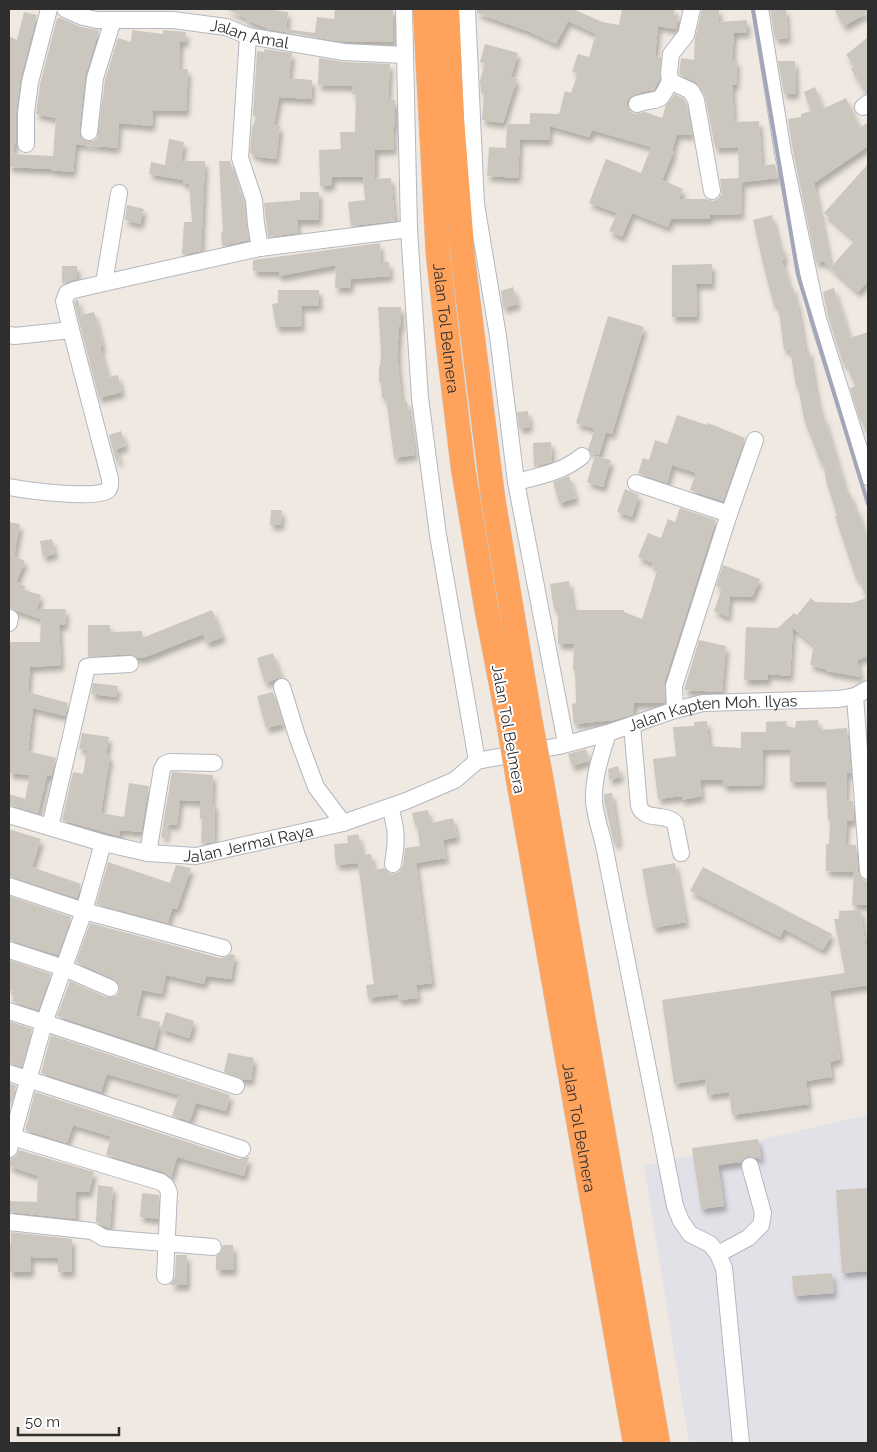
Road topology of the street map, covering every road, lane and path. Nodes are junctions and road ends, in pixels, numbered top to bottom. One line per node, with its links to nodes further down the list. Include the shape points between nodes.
1 (49, 9): 15 (street, via 30,82)
2 (65, 9): 9 (street, Jalan Amal, via 83,17)
3 (404, 9): 11 (street)
4 (425, 9): 35 (highway, Jalan Tol Belmera, via 438,255 463,468 486,606)
5 (447, 9): 35 (highway, Jalan Tol Belmera, via 463,259)
6 (467, 9): 26 (street, via 476,204 498,336)
7 (692, 9): 12 (street, via 686,35 671,54)
8 (760, 9): 25 (street, via 783,153 818,319)
9 (113, 20): 10 (street, Jalan Amal, via 173,20 226,28); 14 (street, via 95,78)
10 (248, 36): 11 (street, Jalan Amal, via 344,52); 19 (street, via 240,158 254,200)
11 (404, 55): 18 (street)
12 (670, 81): 13 (street, via 662,97); 16 (street, via 691,91 696,100)
13 (637, 104)
14 (89, 132)
15 (26, 144)
16 (712, 191)
17 (119, 193): 20 (street)
18 (410, 229): 19 (street); 38 (street, via 420,398 431,486)
19 (260, 248): 20 (street)
20 (104, 283): 21 (street, via 67,293 64,300)
21 (71, 330): 22 (street); 28 (street, via 110,487 100,494 32,492)
22 (9, 335)
23 (755, 440): 29 (street)
24 (582, 456): 26 (street, via 556,472)
25 (868, 477)
26 (516, 482): 37 (street)
27 (636, 483): 29 (street)
28 (9, 487)
29 (729, 514): 33 (street, via 674,686)
30 (130, 664): 44 (street, via 87,668)
31 (282, 687): 43 (street, via 316,787)
32 (861, 693): 33 (street, Jalan Kapten Moh. Ilyas, via 839,699 703,703); 49 (street)
33 (675, 710): 34 (street, Jalan Kapten Moh. Ilyas)
34 (632, 725): 36 (street, Jalan Kapten Moh. Ilyas); 46 (street, via 641,812 675,823)
35 (520, 726): 40 (highway, Jalan Tol Belmera, bridge)
36 (608, 733): 37 (street, Jalan Kapten Moh. Ilyas); 67 (street, via 598,767 594,803 606,850 664,1154 681,1221 690,1234 710,1244)
37 (563, 744): 38 (street, Jalan Kapten Moh. Ilyas)
38 (477, 761): 41 (street, Jalan Jermal Raya, via 456,780)
39 (214, 763): 47 (street, via 165,764)
40 (530, 778): 69 (highway, Jalan Tol Belmera); 70 (highway, Jalan Tol Belmera)
41 (390, 807): 43 (street, Jalan Jermal Raya); 48 (street, via 397,843)
42 (9, 815): 44 (street, Jalan Jermal Raya)
43 (343, 823): 47 (street, Jalan Jermal Raya, via 196,856)
44 (50, 827): 45 (street, Jalan Jermal Raya)
45 (103, 844): 47 (street, Jalan Jermal Raya); 51 (street)
46 (681, 853)
47 (148, 854)
48 (392, 864)
49 (868, 871)
50 (9, 886): 51 (street)
51 (84, 911): 52 (street); 54 (street)
52 (223, 948)
53 (9, 950): 54 (street)
54 (64, 968): 55 (street); 57 (street)
55 (110, 988)
56 (9, 1012): 57 (street)
57 (44, 1023): 59 (street); 60 (street)
58 (9, 1073): 59 (street)
59 (27, 1079): 61 (street); 62 (street)
60 (236, 1086)
61 (10, 1141): 65 (street, via 161,1182 169,1192)
62 (242, 1149)
63 (750, 1166): 67 (street, via 763,1214 762,1225 748,1238)
64 (9, 1222): 65 (street, via 92,1231 104,1238)
65 (166, 1244): 66 (street); 68 (street)
66 (213, 1247)
67 (718, 1254): 71 (street, via 724,1268)
68 (165, 1276)
69 (635, 1443)
70 (658, 1443)
71 (741, 1443)

